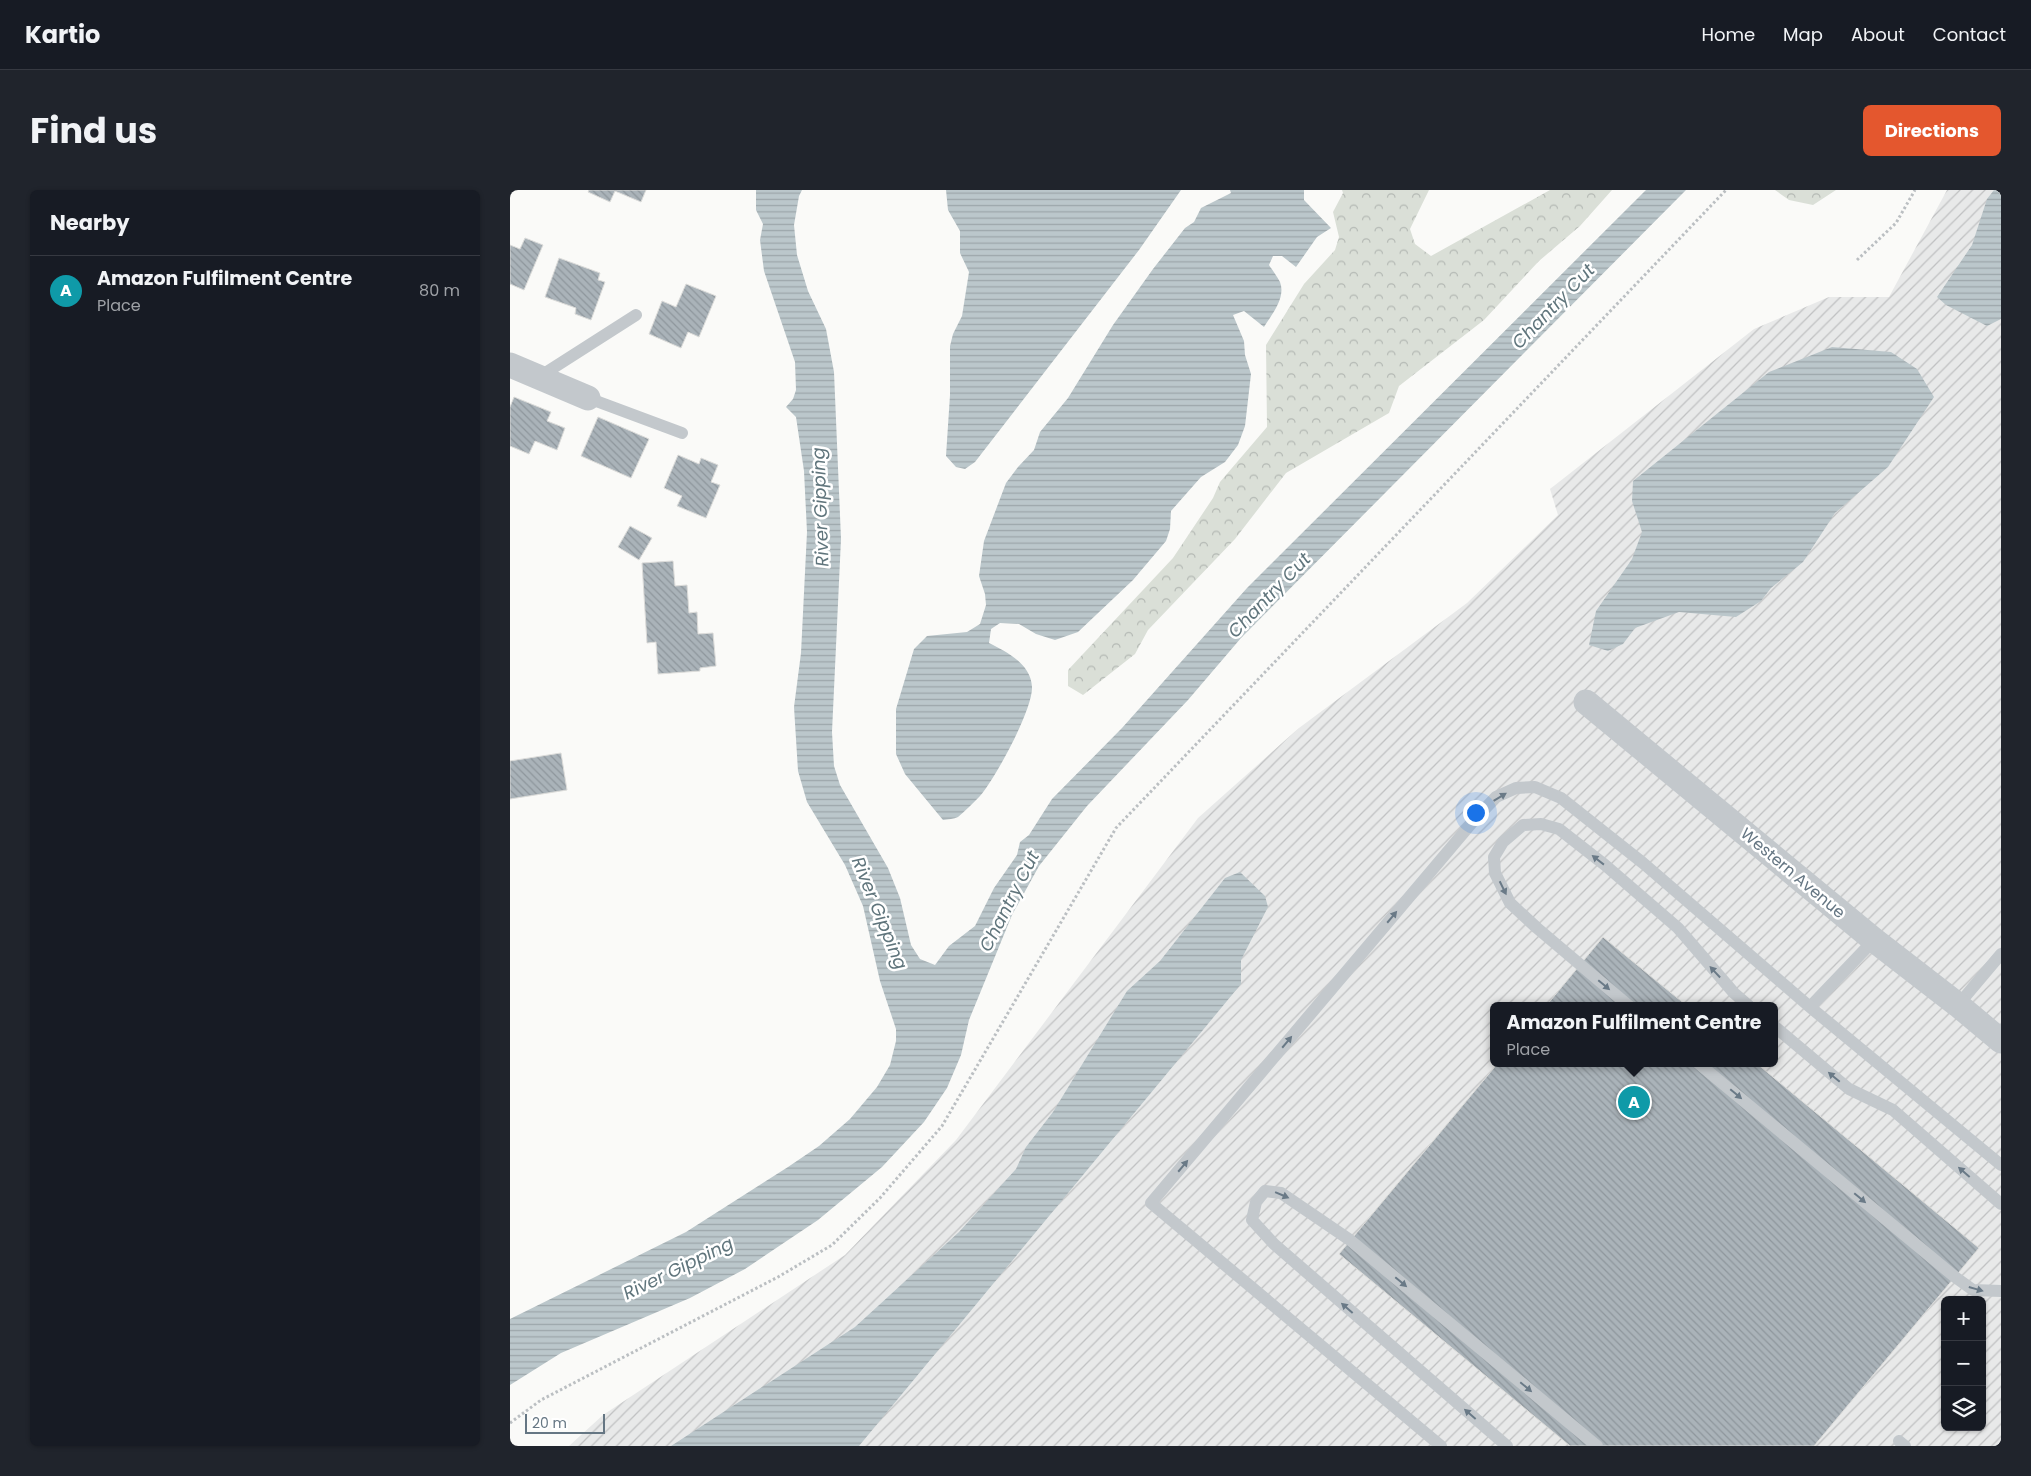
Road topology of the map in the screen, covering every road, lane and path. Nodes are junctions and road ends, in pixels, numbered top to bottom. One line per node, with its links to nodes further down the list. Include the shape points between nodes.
1 (1726, 190): 22 (path, via 1116,828 942,1126 873,1204 832,1245 778,1277 541,1400)
2 (1915, 190): 3 (path, via 1896,223)
3 (1857, 260)
4 (636, 315): 6 (lane)
5 (510, 365): 6 (street)
6 (539, 377): 7 (street)
7 (588, 398): 8 (lane)
8 (682, 434)
9 (1586, 702): 10 (street, Western Avenue)
10 (1874, 940): 14 (street, Western Avenue); 15 (lane)
11 (2001, 954): 14 (lane)
12 (1624, 1002): 13 (lane, one-way to 12, via 1678,928 1605,865 1559,829 1541,824 1523,825 1503,842 1494,857 1495,873 1510,903)
13 (1746, 1002)
14 (1958, 1005): 17 (street, Western Avenue)
15 (1810, 1007): 19 (lane); 23 (lane, one-way to 15, via 1151,1203 1476,818 1496,797 1516,788 1535,788 1561,798 1643,863)
16 (1778, 1029): 20 (lane, one-way to 16, via 1894,1110 1849,1089)
17 (2001, 1042)
18 (1703, 1067): 21 (lane, one-way to 21, via 1955,1277 1973,1290)
19 (2001, 1165)
20 (2001, 1204)
21 (2001, 1292)
22 (510, 1423)
23 (1441, 1446)
24 (1507, 1446): 25 (lane, one-way to 25, via 1274,1244 1252,1220 1256,1202 1265,1191 1281,1193 1350,1240)
25 (1597, 1446)

